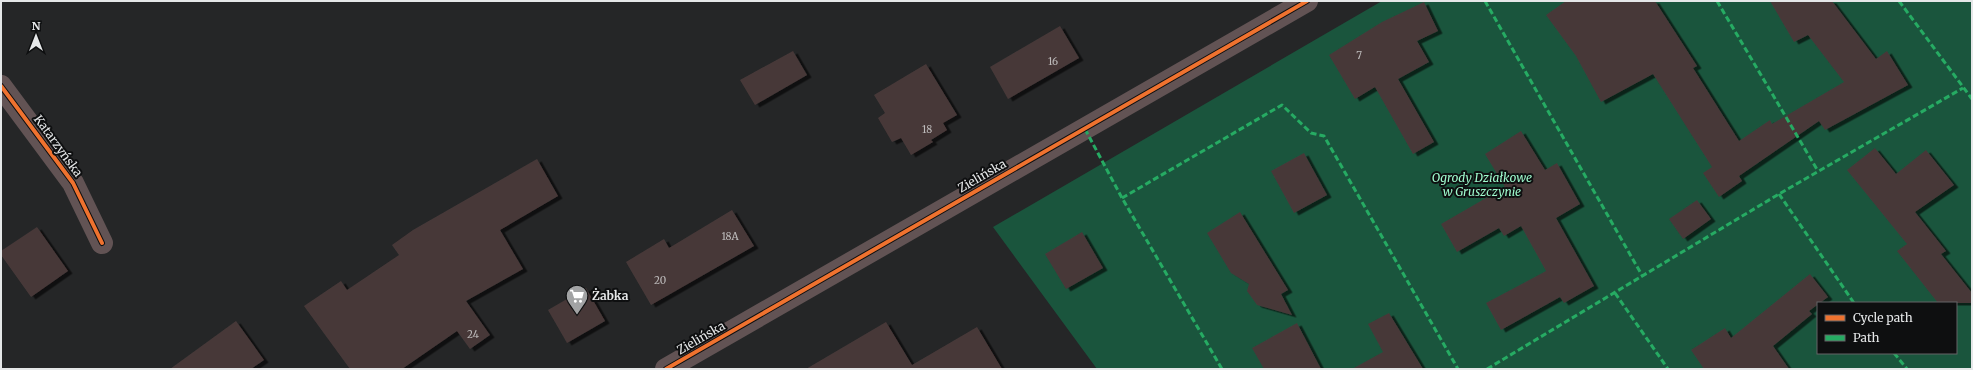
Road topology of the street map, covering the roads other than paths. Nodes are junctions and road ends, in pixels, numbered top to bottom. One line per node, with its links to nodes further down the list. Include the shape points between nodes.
1 (1307, 1): 4 (street, Zielińska)
2 (1, 86): 3 (street, Katarzyńska, via 73,183)
3 (102, 243)
4 (666, 369)

